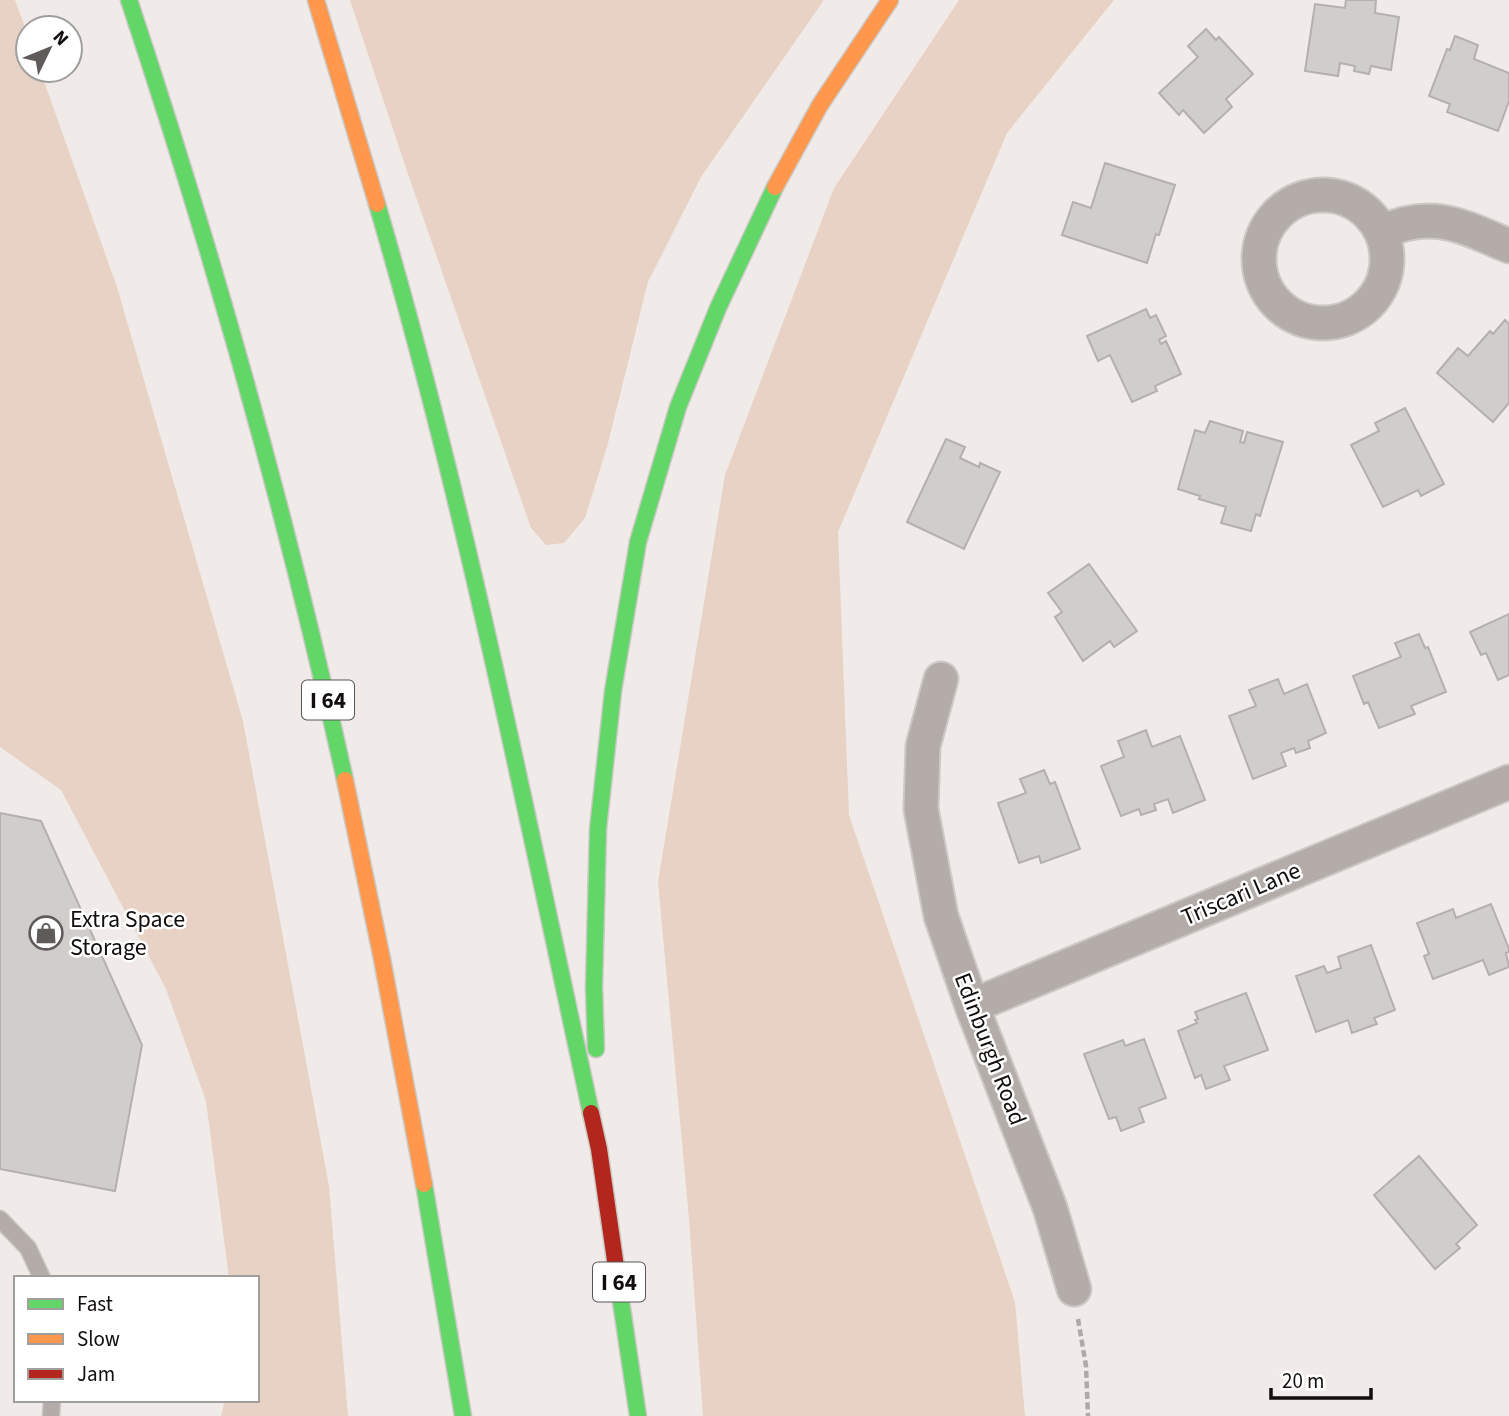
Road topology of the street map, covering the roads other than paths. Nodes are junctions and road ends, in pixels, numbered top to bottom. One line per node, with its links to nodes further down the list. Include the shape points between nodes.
1 (129, 0): 13 (highway, I 64, via 256,415 322,673 371,899)
2 (316, 0): 9 (highway, I 64, via 449,469)
3 (890, 0): 9 (highway, via 820,105 768,200 718,307 678,407 638,542 612,691 597,829 594,987)
4 (1382, 232): 5 (street, via 1402,223 1430,220 1458,225)
5 (1509, 246)
6 (940, 679): 8 (street, Edinburgh Road, via 923,746 922,809 941,916)
7 (1509, 782): 8 (street, Triscari Lane)
8 (972, 1006): 12 (street, Edinburgh Road, via 1050,1208)
9 (599, 1149): 14 (highway, I 64)
10 (0, 1219): 11 (lane, via 28,1248)
11 (41, 1276)
12 (1074, 1289)
13 (463, 1416)
14 (638, 1416)

